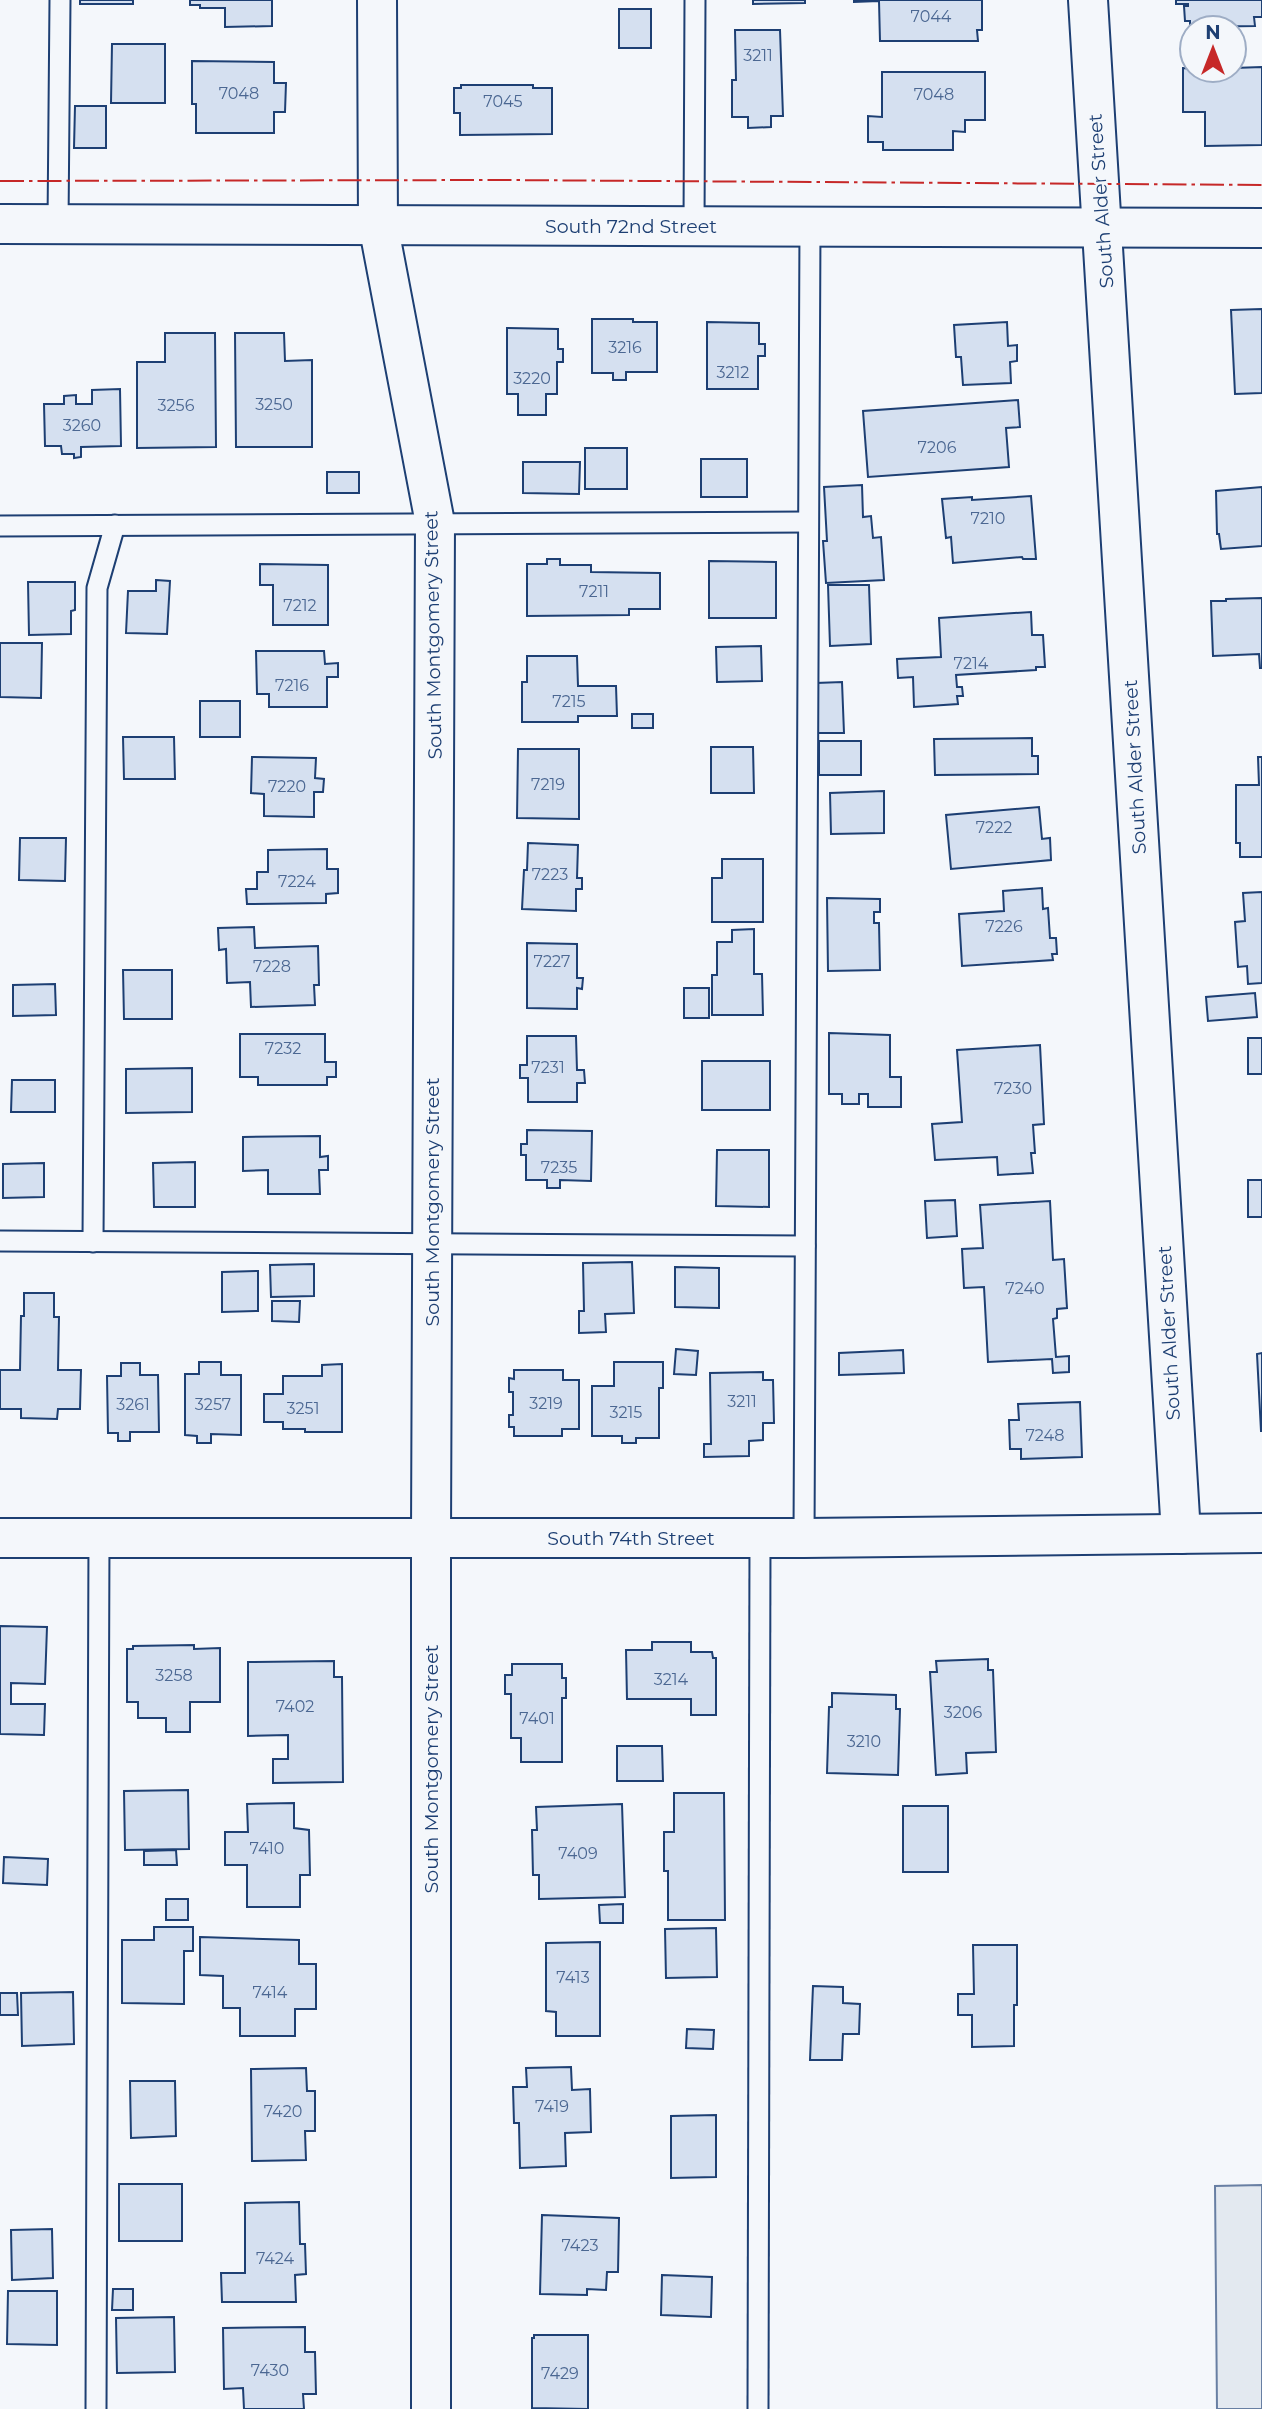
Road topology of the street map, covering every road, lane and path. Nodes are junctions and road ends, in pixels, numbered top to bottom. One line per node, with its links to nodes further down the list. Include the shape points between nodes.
1 (60, 0): 6 (lane)
2 (377, 0): 7 (street, South Montgomery Street)
3 (695, 0): 8 (lane)
4 (1088, 0): 11 (street, South Alder Street)
5 (0, 224): 6 (street, South 72nd Street)
6 (58, 224): 7 (street, South 72nd Street)
7 (378, 224): 8 (street, South 72nd Street); 13 (street, South Montgomery Street)
8 (694, 226): 9 (street, South 72nd Street)
9 (810, 227): 11 (street, South 72nd Street); 12 (lane)
10 (1262, 228): 11 (street, South 72nd Street)
11 (1103, 229): 20 (street, South Alder Street)
12 (808, 522): 13 (lane); 19 (lane)
13 (435, 523): 14 (lane); 18 (street, South Montgomery Street)
14 (115, 525): 15 (lane); 17 (lane, via 97,588)
15 (0, 526)
16 (0, 1241): 17 (lane)
17 (93, 1242): 18 (lane)
18 (432, 1244): 19 (lane); 24 (street, South Montgomery Street)
19 (805, 1246): 26 (lane)
20 (1181, 1534): 21 (street, South 74th Street); 26 (street, South 74th Street)
21 (1262, 1534)
22 (0, 1538): 23 (street, South 74th Street)
23 (99, 1538): 24 (street, South 74th Street); 27 (lane)
24 (431, 1538): 25 (street, South 74th Street); 28 (street, South Montgomery Street)
25 (760, 1538): 26 (street, South 74th Street); 29 (lane)
26 (804, 1538)
27 (96, 2409)
28 (430, 2409)
29 (758, 2409)

